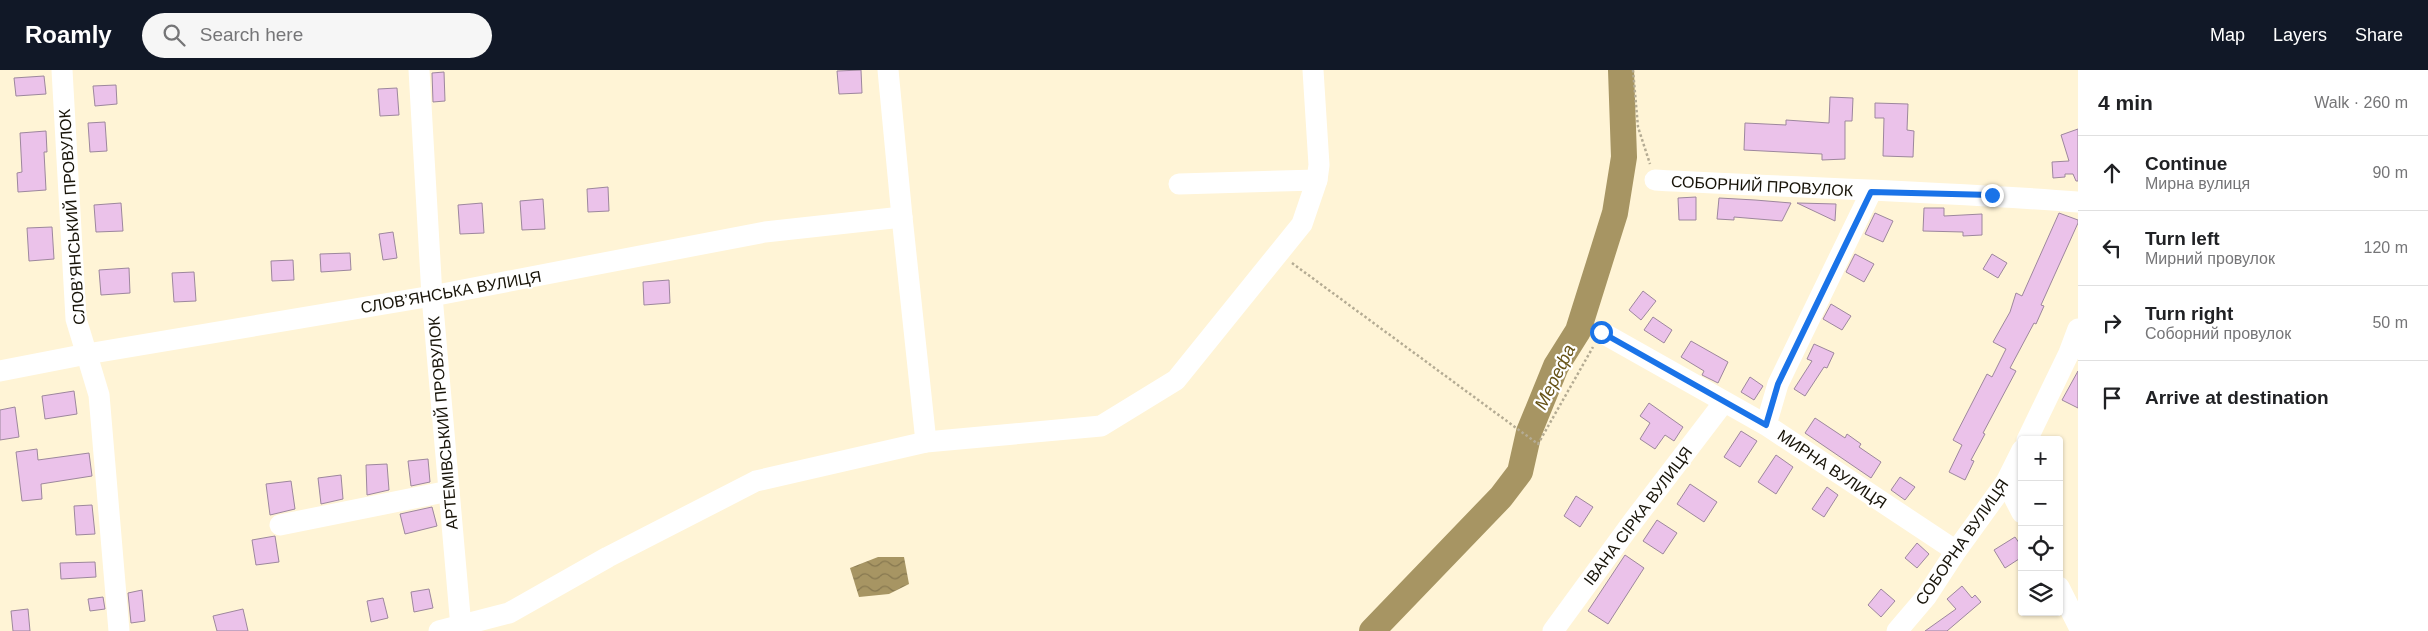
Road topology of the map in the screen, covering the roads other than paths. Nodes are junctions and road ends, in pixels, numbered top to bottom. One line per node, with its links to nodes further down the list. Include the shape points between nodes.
1 (62, 70): 14 (street, СЛОВ’ЯНСЬКИЙ ПРОВУЛОК, via 76,319)
2 (419, 70): 11 (street, АРТЕМІВСЬКИЙ ПРОВУЛОК)
3 (888, 70): 10 (street)
4 (1313, 70): 5 (street)
5 (1318, 180): 7 (street); 19 (street, via 1302,224 1176,380 1101,426)
6 (1655, 180): 8 (street, СОБОРНИЙ ПРОВУЛОК)
7 (1179, 184)
8 (1871, 192): 9 (street, СОБОРНИЙ ПРОВУЛОК, via 1992,195); 17 (street, via 1778,384)
9 (2078, 202)
10 (902, 217): 11 (street, СЛОВ’ЯНСЬКА ВУЛИЦЯ, via 765,232); 19 (street)
11 (432, 296): 14 (street, СЛОВ’ЯНСЬКА ВУЛИЦЯ); 22 (street, АРТЕМІВСЬКИЙ ПРОВУЛОК)
12 (2078, 329): 18 (street)
13 (1601, 332): 16 (street, МИРНА ВУЛИЦЯ)
14 (87, 354): 15 (street, СЛОВ’ЯНСЬКА ВУЛИЦЯ); 29 (street, СЛОВ’ЯНСЬКИЙ ПРОВУЛОК, via 99,396)
15 (0, 371)
16 (1724, 402): 17 (street, МИРНА ВУЛИЦЯ); 31 (street, ІВАНА СІРКА ВУЛИЦЯ)
17 (1766, 425): 25 (street, МИРНА ВУЛИЦЯ)
18 (2029, 436)
19 (926, 442): 28 (street, via 756,481 608,557 509,613)
20 (2018, 458): 21 (street, СОБОРНА ВУЛИЦЯ)
21 (2006, 482): 23 (street); 25 (street, СОБОРНА ВУЛИЦЯ)
22 (449, 491): 24 (street); 28 (street, АРТЕМІВСЬКИЙ ПРОВУЛОК)
23 (2018, 505)
24 (280, 525)
25 (1956, 551): 32 (street, СОБОРНА ВУЛИЦЯ, via 1926,597)
26 (2063, 595): 27 (street)
27 (2078, 624)
28 (461, 626): 30 (street)
29 (119, 631)
30 (439, 631)
31 (1553, 631)
32 (1898, 631)

